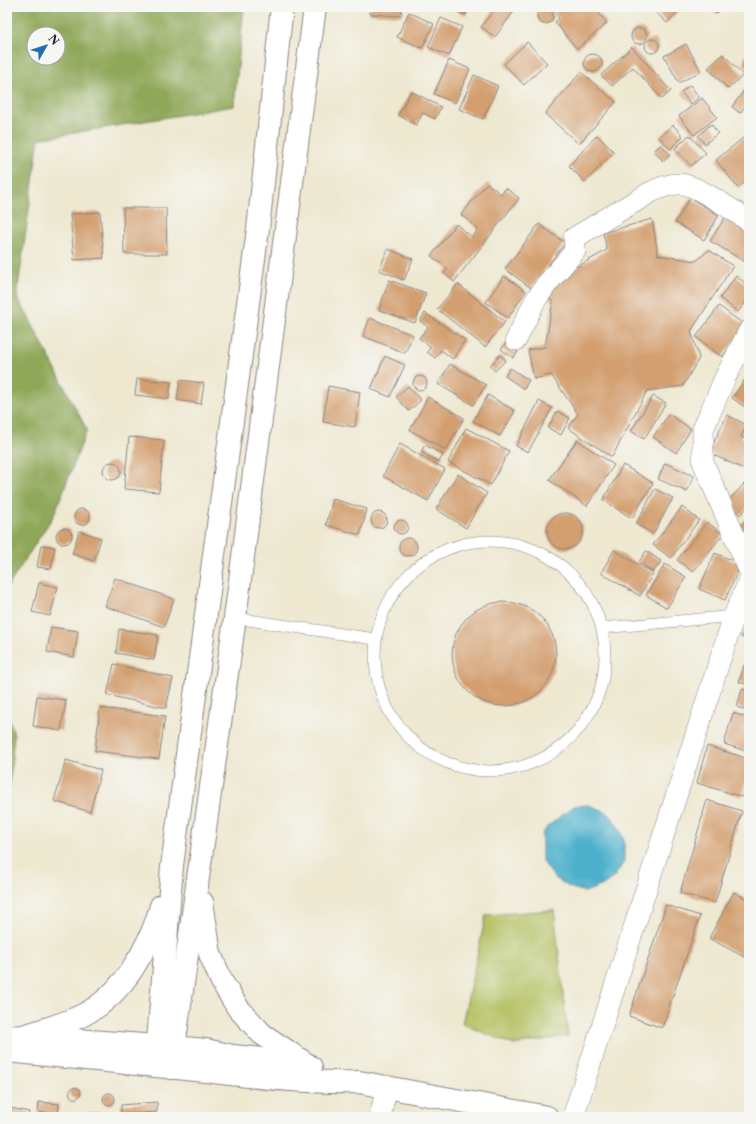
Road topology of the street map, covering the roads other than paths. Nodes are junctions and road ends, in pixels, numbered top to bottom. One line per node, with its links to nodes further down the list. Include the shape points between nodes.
1 (282, 7): 12 (main road, via 258,229)
2 (315, 7): 9 (main road)
3 (749, 221): 5 (street, via 694,188 680,183 651,192 574,238 575,251 535,301)
4 (749, 331): 6 (street, via 703,429 703,462)
5 (516, 340)
6 (749, 570)
7 (749, 581): 8 (street)
8 (734, 616): 10 (lane); 21 (street)
9 (235, 618): 11 (lane); 13 (main road)
10 (602, 628): 11 (lane, via 592,601 575,577 553,558 526,546 498,540 469,541 442,550 417,565 393,592 383,611); 11 (lane, via 606,659 601,690 588,719 568,742 542,760 512,770 481,771 450,764 422,749 411,739 400,728 383,701 375,670)
11 (375, 639)
12 (172, 866): 14 (main road, via 152,933 133,969 121,984 84,1014); 15 (main road)
13 (199, 868): 15 (main road); 16 (main road, via 210,954 222,982 238,1008 262,1034)
14 (12, 1041): 15 (main road)
15 (165, 1057): 16 (main road, via 206,1050); 17 (main road, via 283,1080)
16 (311, 1067): 17 (main road)
17 (359, 1082): 18 (main road)
18 (387, 1086): 19 (street); 20 (main road)
19 (380, 1117)
20 (547, 1117)
21 (573, 1117)

